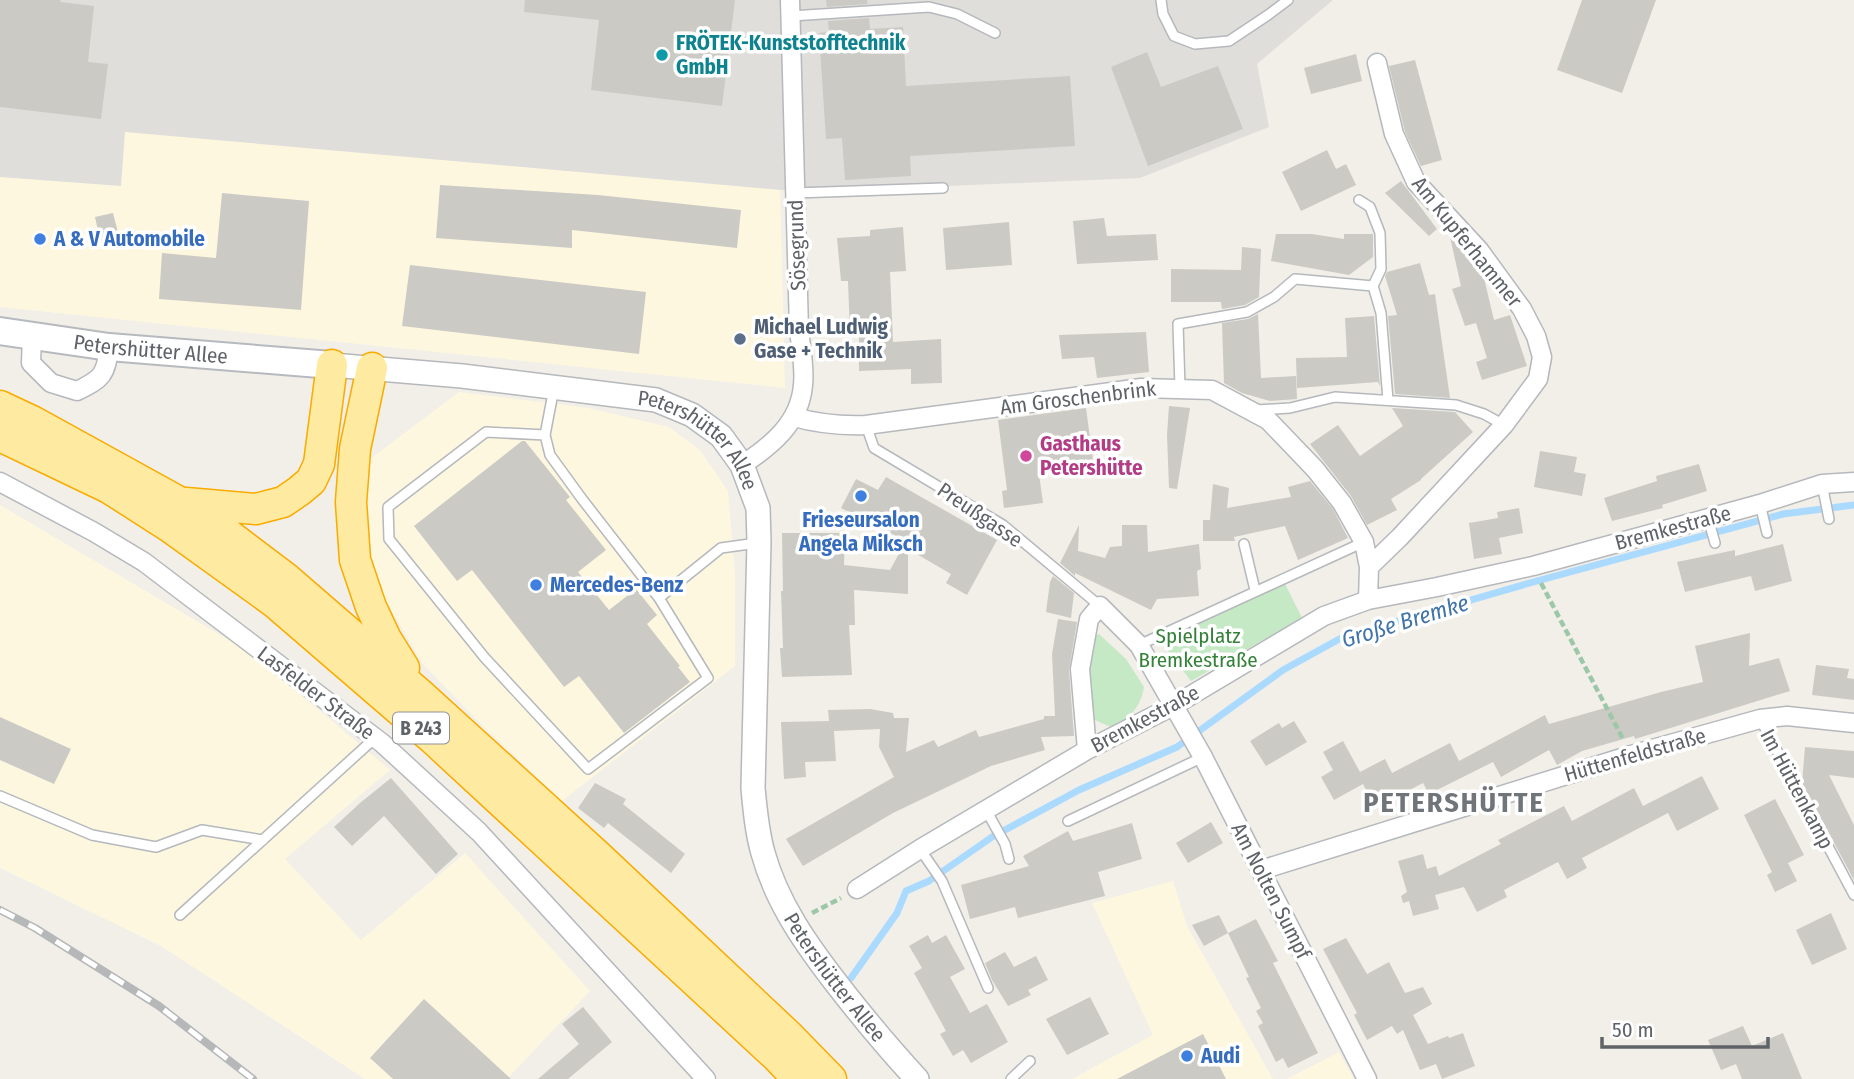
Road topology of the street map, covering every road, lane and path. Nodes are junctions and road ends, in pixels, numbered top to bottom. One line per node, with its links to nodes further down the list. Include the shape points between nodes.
1 (1161, 0): 2 (lane, via 1174,36 1195,44 1229,41)
2 (1288, 0)
3 (790, 8): 4 (lane, via 929,7 957,14); 7 (street, Sösegrund)
4 (995, 33)
5 (1377, 63): 22 (street, Am Kupferhammer, via 1394,134 1416,182 1479,250 1536,336 1542,357 1538,379)
6 (943, 188): 7 (lane)
7 (795, 193): 20 (street, Sösegrund, via 804,383)
8 (1359, 200): 9 (lane, via 1370,207 1380,233 1381,269)
9 (1373, 286): 16 (lane, via 1295,279 1274,298 1247,312 1178,324); 17 (lane, via 1381,313)
10 (0, 331): 11 (main road, Petershütter Allee)
11 (32, 336): 12 (main road, Petershütter Allee); 12 (street, via 31,363 51,383 77,391 96,382 107,367)
12 (109, 347): 13 (main road, Petershütter Allee)
13 (332, 365): 14 (street, Petershütter Allee); 29 (highway, via 319,464 311,481 283,502 256,509)
14 (372, 368): 15 (street, Petershütter Allee); 45 (highway, via 355,449 351,502 355,560 386,639)
15 (554, 387): 23 (lane); 25 (street, Petershütter Allee, via 656,400 692,415 721,436)
16 (1180, 388): 19 (street, Am Groschenbrink, via 1212,390); 21 (street, Am Groschenbrink, via 1141,388)
17 (1388, 400): 19 (lane, via 1335,397 1290,408); 22 (lane, via 1456,405)
18 (0, 406): 29 (highway, B 243)
19 (1252, 410): 35 (street, Am Groschenbrink, via 1268,420 1315,469)
20 (794, 417): 21 (street, Am Groschenbrink, via 815,423); 25 (street, Sösegrund, via 783,433)
21 (866, 425): 43 (lane, Preußgasse, via 874,448 1003,525)
22 (1504, 425): 38 (street, Am Kupferhammer)
23 (545, 435): 41 (lane, via 550,455); 41 (lane, via 486,432 388,507 389,539 485,658 588,769 708,678)
24 (0, 436): 67 (highway, B 243, via 109,488 274,602 433,739)
25 (742, 465): 34 (street, Petershütter Allee, via 758,508)
26 (0, 482): 49 (street, Lasfelder Straße, via 144,562)
27 (1854, 482): 28 (street, Bremkestraße)
28 (1823, 491): 30 (street, Bremkestraße); 31 (lane)
29 (179, 502): 45 (highway, B 243, via 287,579)
30 (1761, 509): 32 (street, Bremkestraße); 33 (lane)
31 (1829, 519)
32 (1709, 524): 36 (lane); 42 (street, Bremkestraße)
33 (1767, 533)
34 (759, 542): 41 (lane, via 721,548); 69 (street, Petershütter Allee, via 753,788 763,853 776,889 817,958)
35 (1364, 542): 38 (street, Am Groschenbrink); 40 (lane)
36 (1715, 543)
37 (1244, 544): 40 (lane)
38 (1369, 567): 42 (street, Am Groschenbrink)
39 (1543, 587): 52 (path)
40 (1255, 590): 44 (lane)
41 (659, 598)
42 (1368, 600): 46 (street, Bremkestraße, via 1324,617)
43 (1100, 606): 44 (street, Am Nolten Sumpf); 50 (street, via 1089,619 1080,669)
44 (1139, 645): 46 (street, Am Nolten Sumpf)
45 (421, 695): 68 (highway, B 243)
46 (1173, 706): 50 (street, Bremkestraße); 51 (street, Am Nolten Sumpf)
47 (1760, 719): 48 (street, Hüttenfeldstraße, via 1787,716); 52 (street, Hüttenfeldstraße); 61 (lane, Im Hüttenkamp)
48 (1854, 723)
49 (375, 738): 56 (lane); 66 (street, Lasfelder Straße, via 479,832)
50 (1087, 750): 54 (street, Bremkestraße)
51 (1200, 751): 55 (lane); 59 (street, Am Nolten Sumpf)
52 (1631, 755): 59 (street, Hüttenfeldstraße)
53 (0, 796): 56 (lane, via 92,835 156,847 202,830)
54 (986, 810): 57 (street, Bremkestraße); 58 (lane)
55 (1068, 821)
56 (263, 840): 63 (lane)
57 (920, 849): 60 (street, Bremkestraße); 64 (lane, via 942,881)
58 (1009, 859)
59 (1261, 870): 71 (street, Am Nolten Sumpf)
60 (857, 889): 62 (path)
61 (1854, 895)
62 (812, 913)
63 (180, 915)
64 (988, 988)
65 (1030, 1060): 70 (lane)
66 (706, 1079)
67 (798, 1079)
68 (831, 1079)
69 (917, 1079)
70 (1012, 1079)
71 (1367, 1079)

